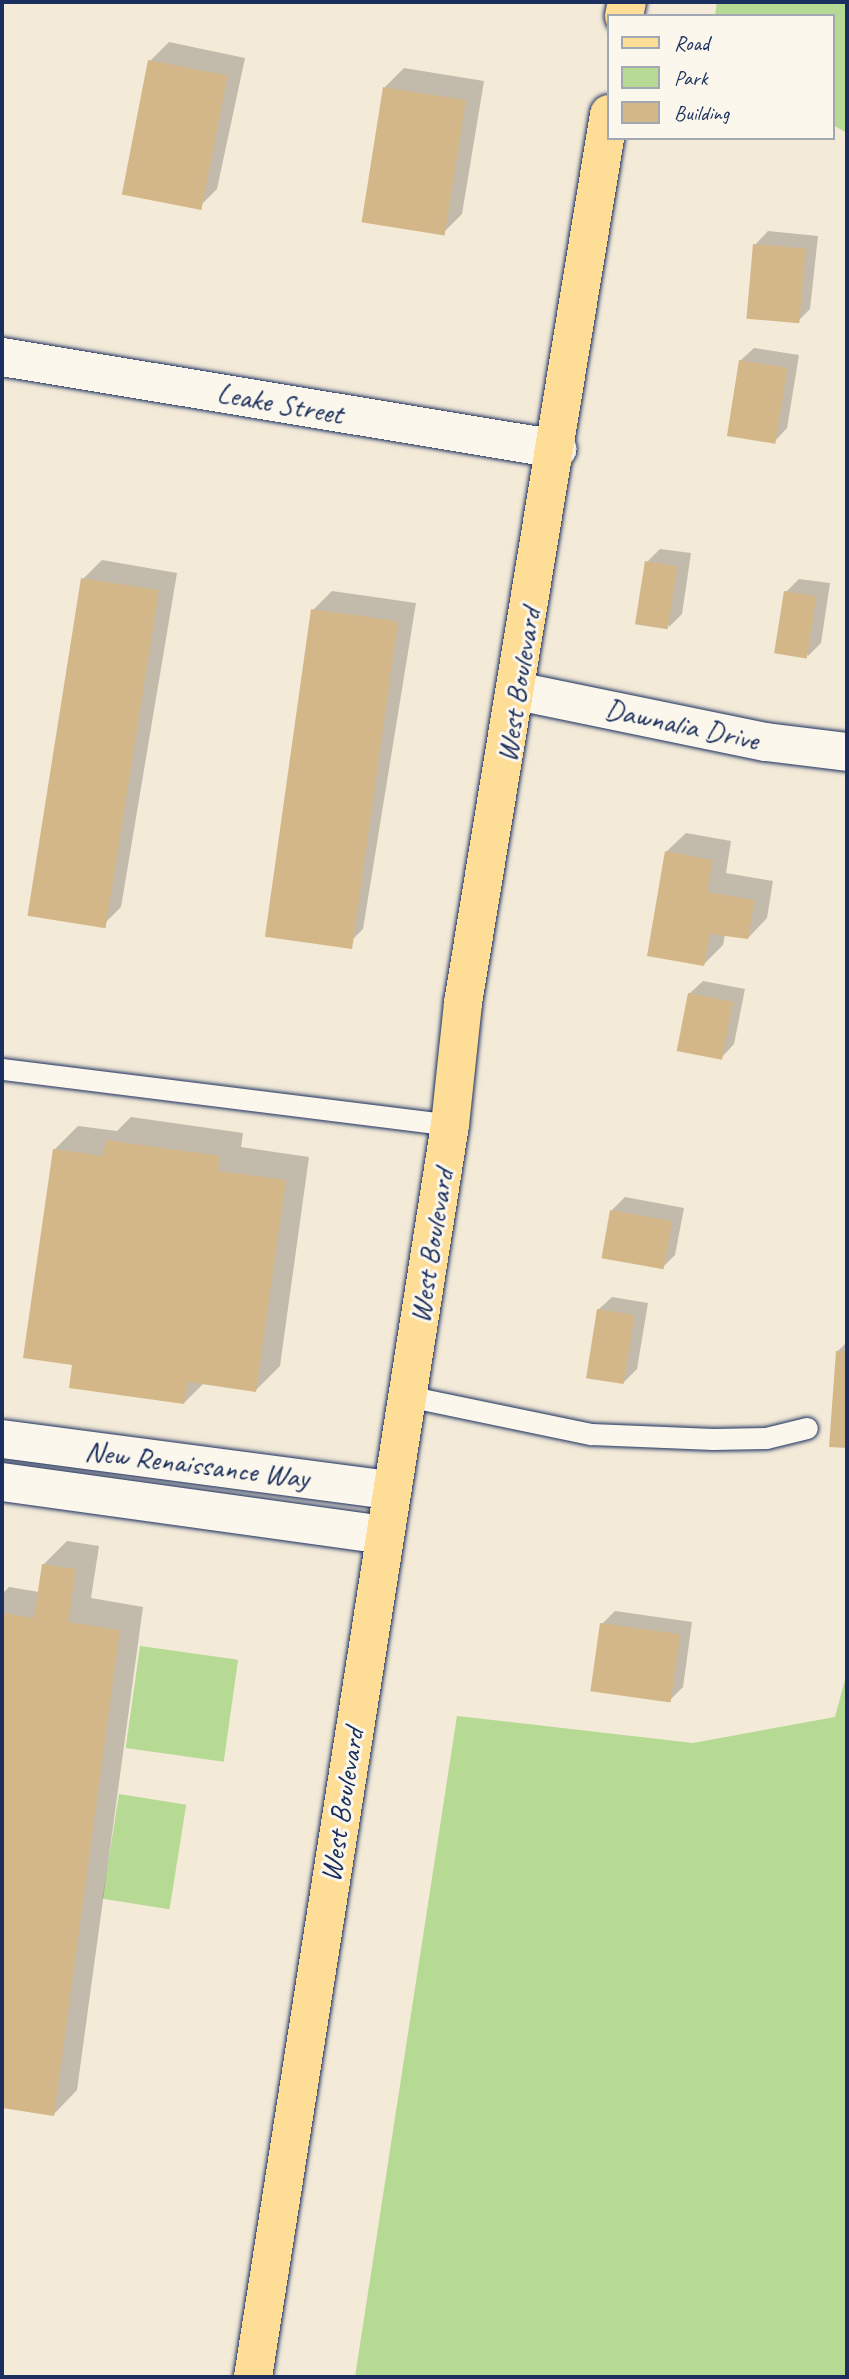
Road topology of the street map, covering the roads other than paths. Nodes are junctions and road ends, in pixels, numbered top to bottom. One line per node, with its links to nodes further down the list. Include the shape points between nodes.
1 (608, 120): 3 (main road, West Boulevard)
2 (2, 357): 3 (street, Leake Street)
3 (557, 449): 4 (main road, West Boulevard)
4 (517, 691): 5 (street, Dawnalia Drive, via 766,742); 7 (main road, West Boulevard, via 463,1003)
5 (847, 752)
6 (2, 1069): 7 (lane)
7 (450, 1125): 8 (main road, West Boulevard)
8 (407, 1396): 9 (lane, via 591,1434 766,1438); 12 (main road, West Boulevard)
9 (807, 1429)
10 (2, 1439): 12 (street, New Renaissance Way)
11 (2, 1482): 13 (street, New Renaissance Way)
12 (392, 1490): 13 (main road, West Boulevard)
13 (384, 1535): 14 (main road, West Boulevard)
14 (253, 2377)

